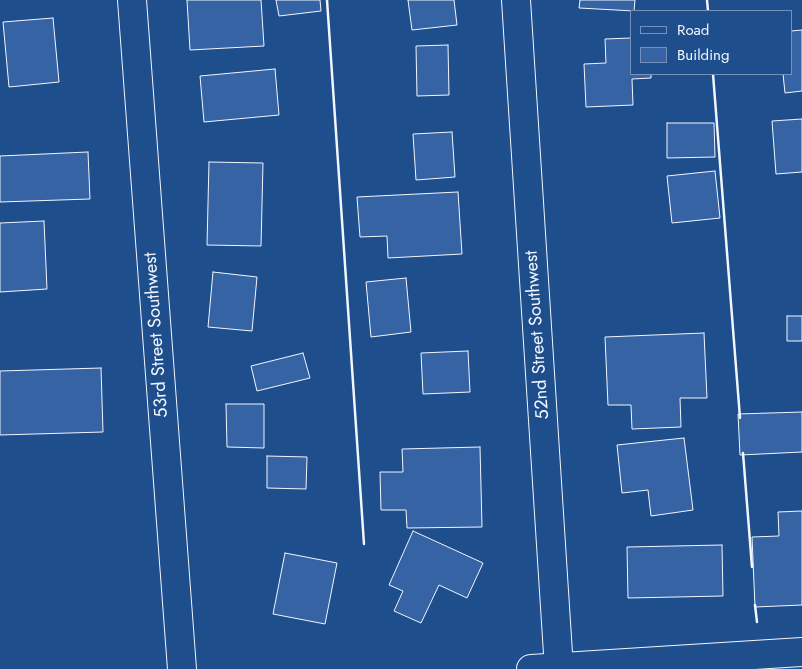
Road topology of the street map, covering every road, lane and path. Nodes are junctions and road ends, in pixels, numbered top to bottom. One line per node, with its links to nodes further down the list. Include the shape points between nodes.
1 (132, 0): 5 (street, 53rd Street Southwest)
2 (516, 0): 4 (street, 52nd Street Southwest)
3 (802, 652): 4 (street)
4 (560, 668): 6 (street)
5 (182, 669)
6 (531, 669)

